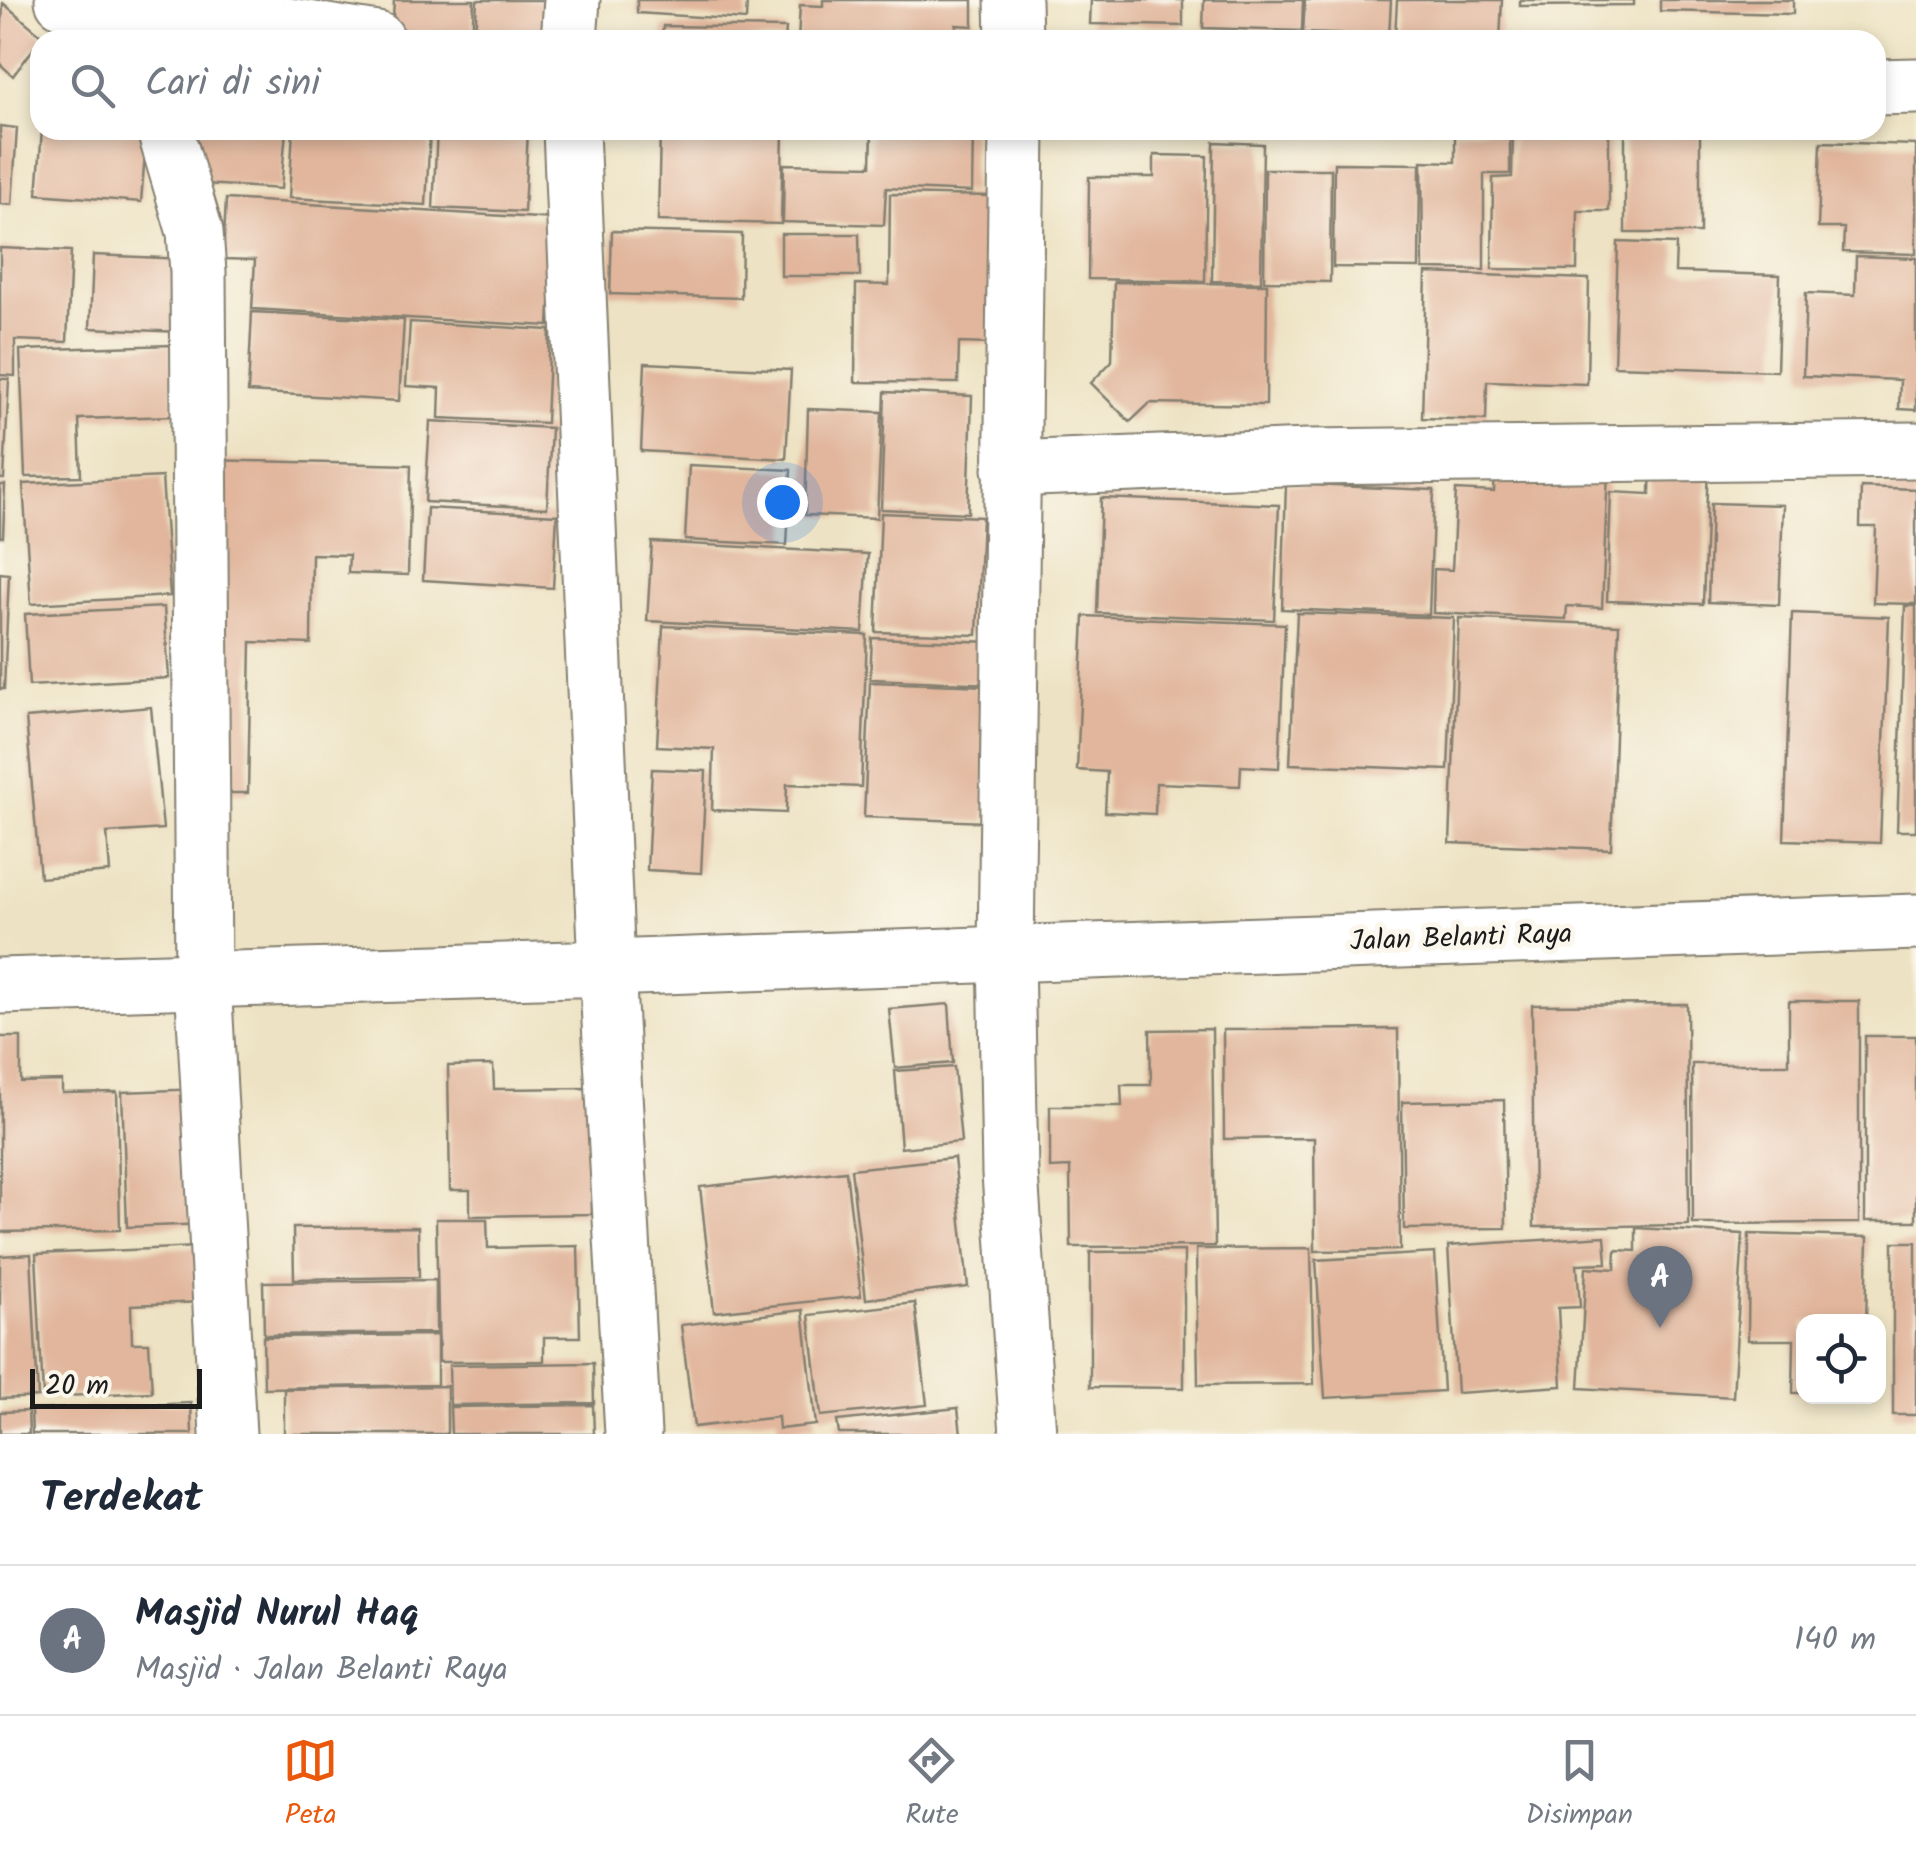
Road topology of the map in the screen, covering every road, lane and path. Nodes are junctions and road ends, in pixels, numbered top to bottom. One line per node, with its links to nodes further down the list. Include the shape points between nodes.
1 (63, 0): 4 (street)
2 (572, 0): 6 (street)
3 (1013, 0): 7 (street)
4 (204, 18): 5 (street)
5 (298, 30)
6 (570, 30)
7 (1014, 30)
8 (1916, 86): 9 (street)
9 (1886, 87)
10 (168, 140): 18 (street, via 195,232 198,272)
11 (571, 140): 17 (street)
12 (1017, 140): 14 (street)
13 (1916, 450): 14 (street, via 1308,456)
14 (1012, 468): 16 (street)
15 (1916, 922): 16 (street, Jalan Belanti Raya)
16 (1006, 951): 17 (street, Jalan Belanti Raya); 22 (street, via 1010,1174)
17 (606, 968): 18 (street, Jalan Belanti Raya); 21 (street)
18 (203, 981): 19 (street, Jalan Belanti Raya); 20 (street)
19 (0, 986)
20 (228, 1434)
21 (634, 1434)
22 (1028, 1434)

